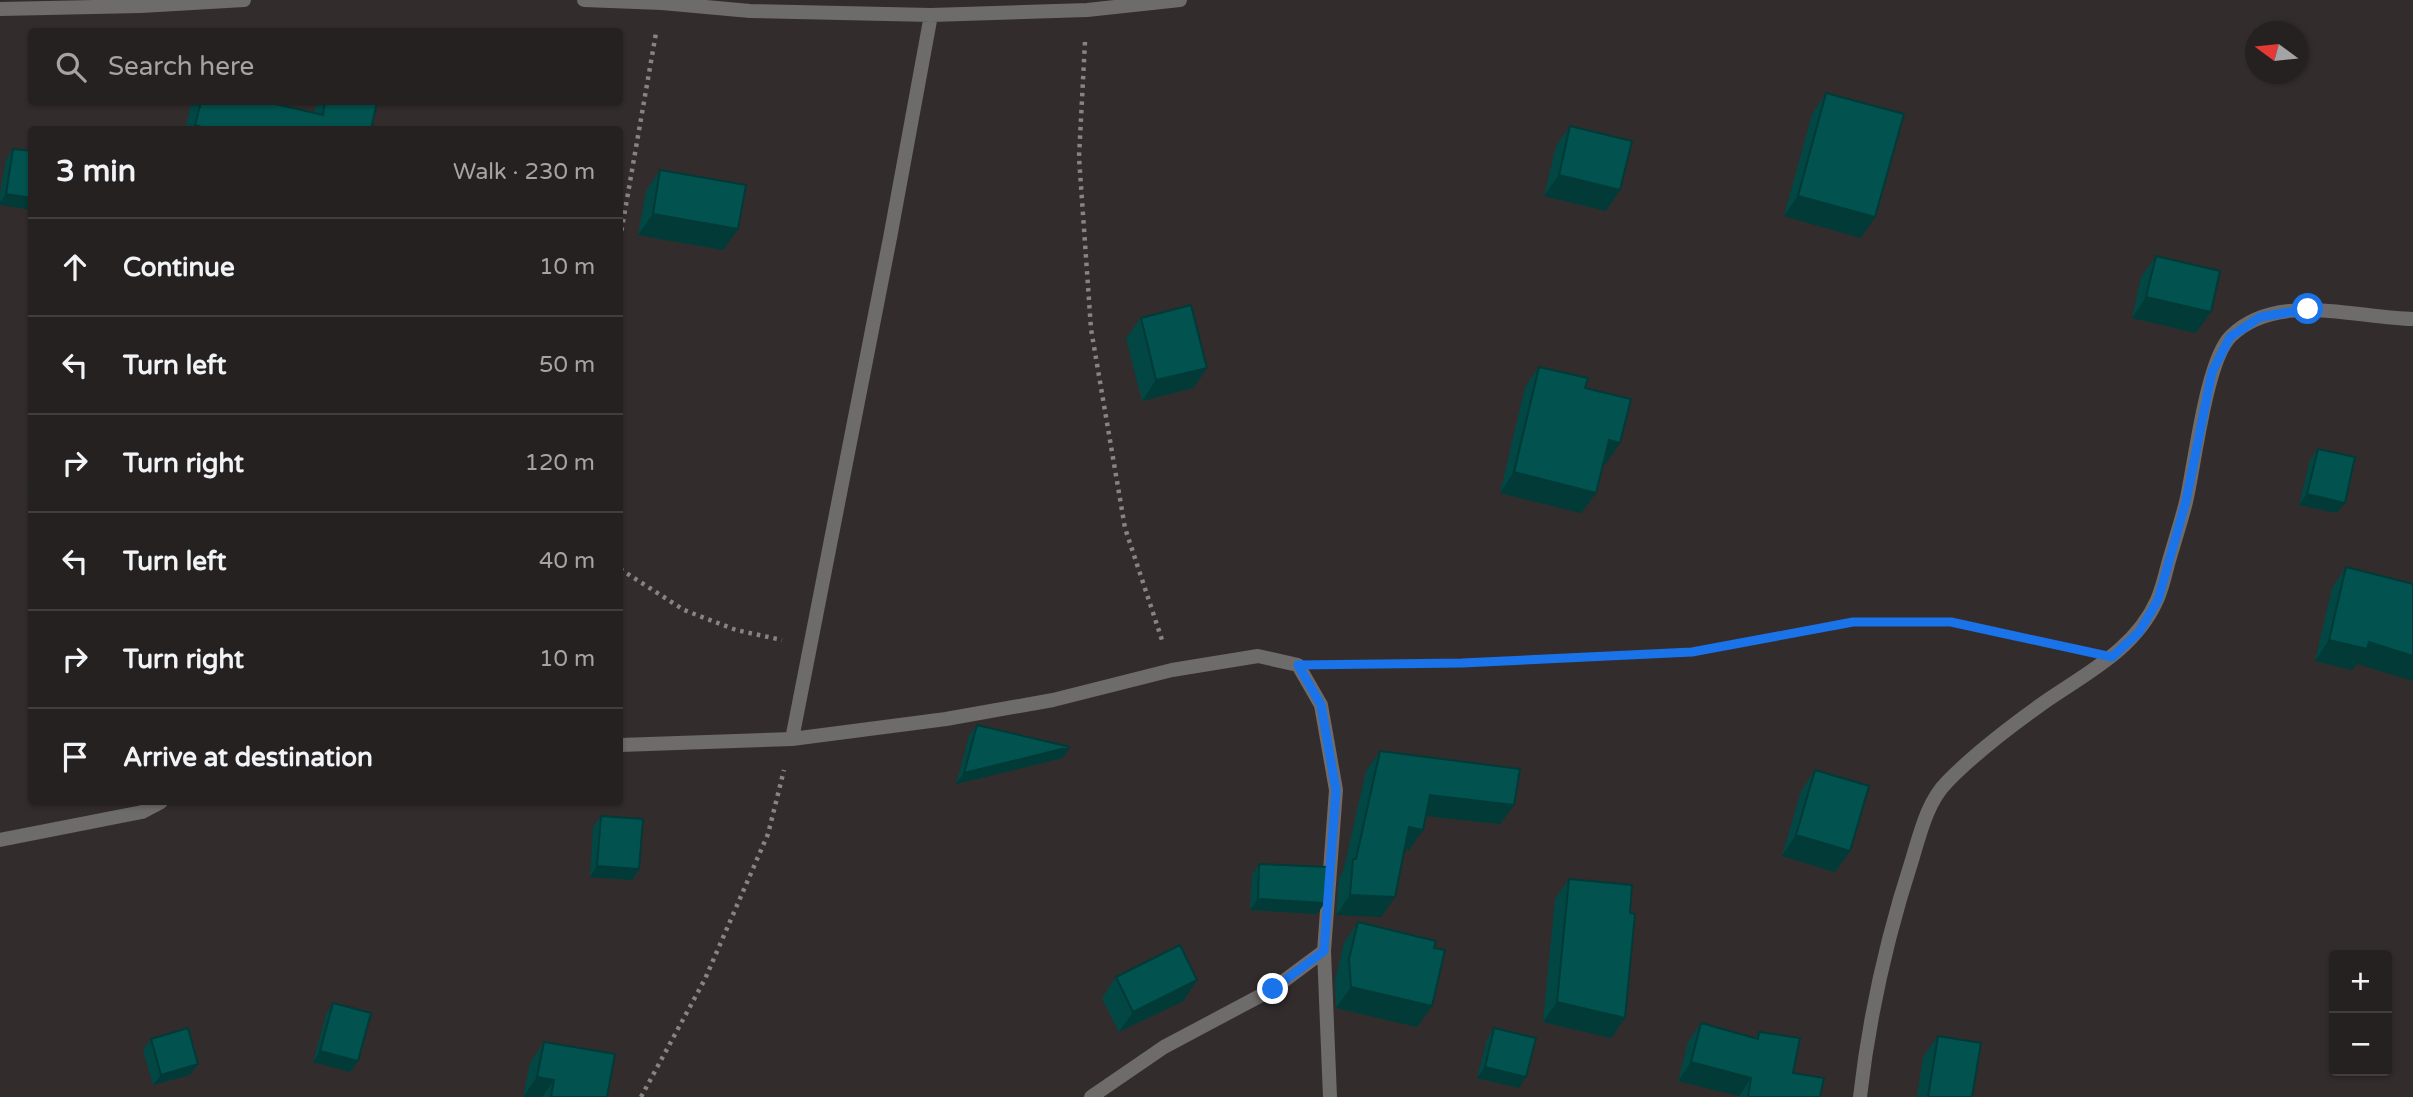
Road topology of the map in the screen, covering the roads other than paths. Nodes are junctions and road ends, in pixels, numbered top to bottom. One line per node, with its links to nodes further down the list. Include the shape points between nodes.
1 (244, 0): 4 (street)
2 (584, 0): 5 (street, via 750,11)
3 (1180, 0): 5 (street, via 1087,10)
4 (0, 9)
5 (931, 15): 7 (street)
6 (2413, 319): 14 (street, via 2308,309 2260,317 2230,337 2212,372 2186,501 2158,600 2139,632 2112,657 1984,748 1945,784 1928,812 1891,924)
7 (792, 739): 8 (street); 11 (street, via 959,717 1258,656 1298,665 1321,705 1336,790)
8 (623, 745)
9 (156, 805): 10 (street, via 142,812)
10 (0, 840)
11 (1324, 951): 12 (street, via 1273,989 1164,1047); 13 (street)
12 (1091, 1097)
13 (1330, 1097)
14 (1860, 1097)

